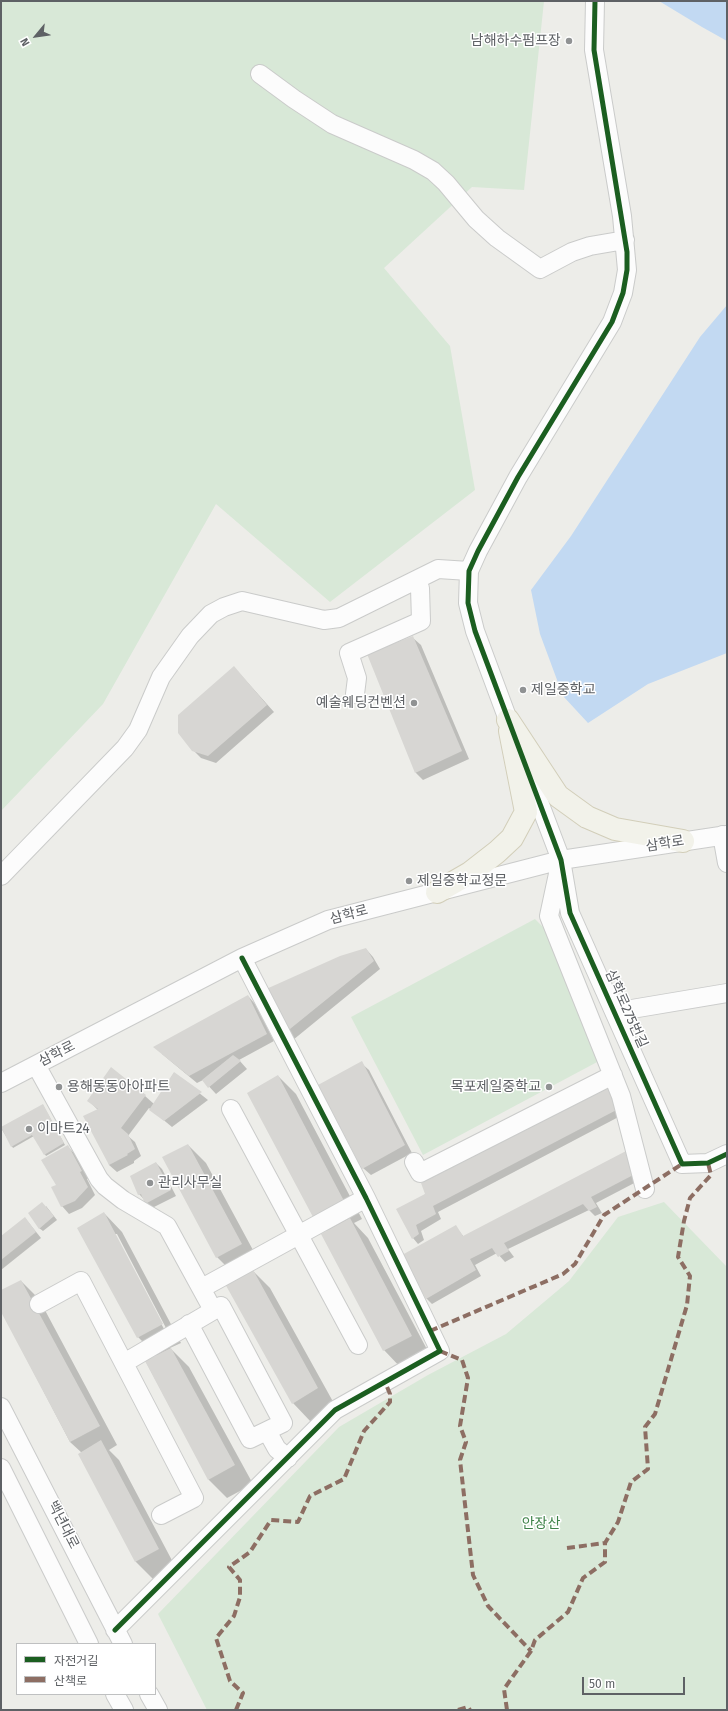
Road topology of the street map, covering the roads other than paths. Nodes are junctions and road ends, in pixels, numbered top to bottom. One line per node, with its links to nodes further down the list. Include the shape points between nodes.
1 (595, 1): 3 (street, 삼학로275번길, via 594,50)
2 (260, 74): 3 (street, via 338,127 432,170 476,220 540,269 572,252)
3 (625, 240): 4 (street, 삼학로275번길, via 626,280 612,322 518,478 478,551)
4 (470, 571): 5 (street, via 438,569); 7 (street, 삼학로275번길, via 468,603 475,631)
5 (414, 581): 6 (street, via 420,588 421,620 349,653 357,678); 12 (street, via 338,618 324,620 242,601 212,614 198,626 161,677 138,730 125,748)
6 (355, 694)
7 (508, 720): 9 (main road, via 558,796 587,817 614,829); 10 (street, 삼학로275번길); 13 (main road, via 526,812 512,838 497,852 470,873)
8 (725, 835): 9 (street, 삼학로); 11 (street)
9 (683, 841): 10 (street, 삼학로)
10 (561, 860): 13 (street, 삼학로); 16 (street, 삼학로275번길, via 570,913); 18 (street, via 548,916)
11 (727, 863)
12 (1, 876)
13 (438, 892): 14 (street, 삼학로, via 328,920)
14 (242, 958): 17 (street, 삼학로); 24 (street)
15 (727, 993): 16 (street)
16 (614, 1012): 21 (street, 삼학로275번길, via 682,1164 708,1163)
17 (36, 1065): 19 (street, 삼학로); 26 (street, via 104,1186 166,1226)
18 (613, 1075): 22 (street, via 420,1173); 23 (street, via 621,1096)
19 (1, 1084)
20 (231, 1109): 25 (street)
21 (727, 1154)
22 (414, 1162)
23 (645, 1189)
24 (366, 1198): 25 (street); 34 (street, via 440,1351 335,1410)
25 (299, 1234): 26 (street); 30 (street)
26 (202, 1288): 28 (street)
27 (39, 1304): 31 (street, via 81,1281)
28 (213, 1310): 29 (street); 33 (street, via 221,1306 283,1423)
29 (190, 1324): 31 (street); 33 (street, via 250,1439)
30 (358, 1345)
31 (124, 1363): 36 (street, via 194,1498)
32 (1, 1407): 37 (street, 백년대로)
33 (267, 1431): 34 (street, via 277,1449)
34 (288, 1458): 37 (street)
35 (1, 1468): 38 (street, 백년대로)
36 (161, 1515)
37 (119, 1637)
38 (88, 1643)
39 (116, 1695): 41 (street)
40 (150, 1695): 42 (street)
41 (124, 1710)
42 (158, 1710)

